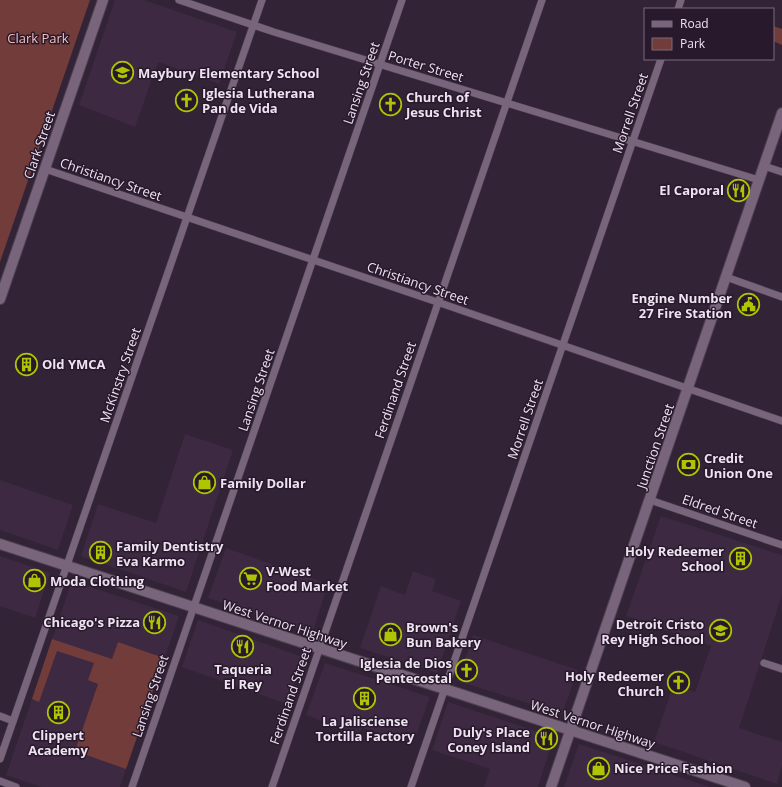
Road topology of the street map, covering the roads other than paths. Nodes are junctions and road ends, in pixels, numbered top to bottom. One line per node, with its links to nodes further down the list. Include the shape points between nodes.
1 (103, 0): 13 (street, Clark Street)
2 (179, 0): 6 (street, Porter Street)
3 (262, 0): 6 (street, McKinstry Street)
4 (402, 0): 8 (street, Lansing Street)
5 (542, 0): 9 (street, Ferdinand Street)
6 (253, 25): 8 (street, Porter Street); 16 (street, McKinstry Street)
7 (661, 60): 11 (street, Morrell Street)
8 (380, 65): 9 (street, Porter Street); 17 (street, Lansing Street)
9 (506, 103): 11 (street, Porter Street); 21 (street, Ferdinand Street)
10 (782, 113): 12 (street, Junction Street)
11 (633, 141): 15 (street, Porter Street); 22 (street, Morrell Street)
12 (764, 166): 14 (street); 15 (street, Junction Street)
13 (45, 169): 16 (street, Christiancy Street); 20 (street, Clark Street)
14 (782, 172)
15 (759, 180): 18 (street, Junction Street)
16 (187, 217): 17 (street, Christiancy Street); 28 (street, McKinstry Street)
17 (313, 260): 21 (street, Christiancy Street); 29 (street, Lansing Street)
18 (726, 277): 19 (street); 23 (street, Junction Street)
19 (782, 297)
20 (0, 299)
21 (438, 302): 22 (street, Christiancy Street); 30 (street, Ferdinand Street)
22 (563, 345): 23 (street, Christiancy Street); 33 (street, Morrell Street)
23 (688, 388): 24 (street, Christiancy Street); 25 (street, Junction Street)
24 (782, 421)
25 (650, 500): 27 (street, Eldred Street); 36 (street, Junction Street)
26 (0, 544): 28 (street, West Vernor Highway)
27 (782, 545)
28 (66, 566): 29 (street, West Vernor Highway); 35 (street, McKinstry Street)
29 (193, 608): 30 (street, West Vernor Highway); 40 (street, Lansing Street)
30 (319, 649): 33 (street, West Vernor Highway); 41 (street, Ferdinand Street)
31 (764, 663): 32 (street)
32 (782, 669)
33 (445, 689): 36 (street, West Vernor Highway); 42 (street, Morrell Street)
34 (0, 716): 35 (street)
35 (13, 720): 37 (street, McKinstry Street)
36 (571, 730): 43 (street, Junction Street); 44 (street, West Vernor Highway)
37 (0, 759)
38 (0, 781): 39 (street)
39 (16, 787)
40 (132, 787)
41 (272, 787)
42 (411, 787)
43 (551, 787)
44 (745, 787)

